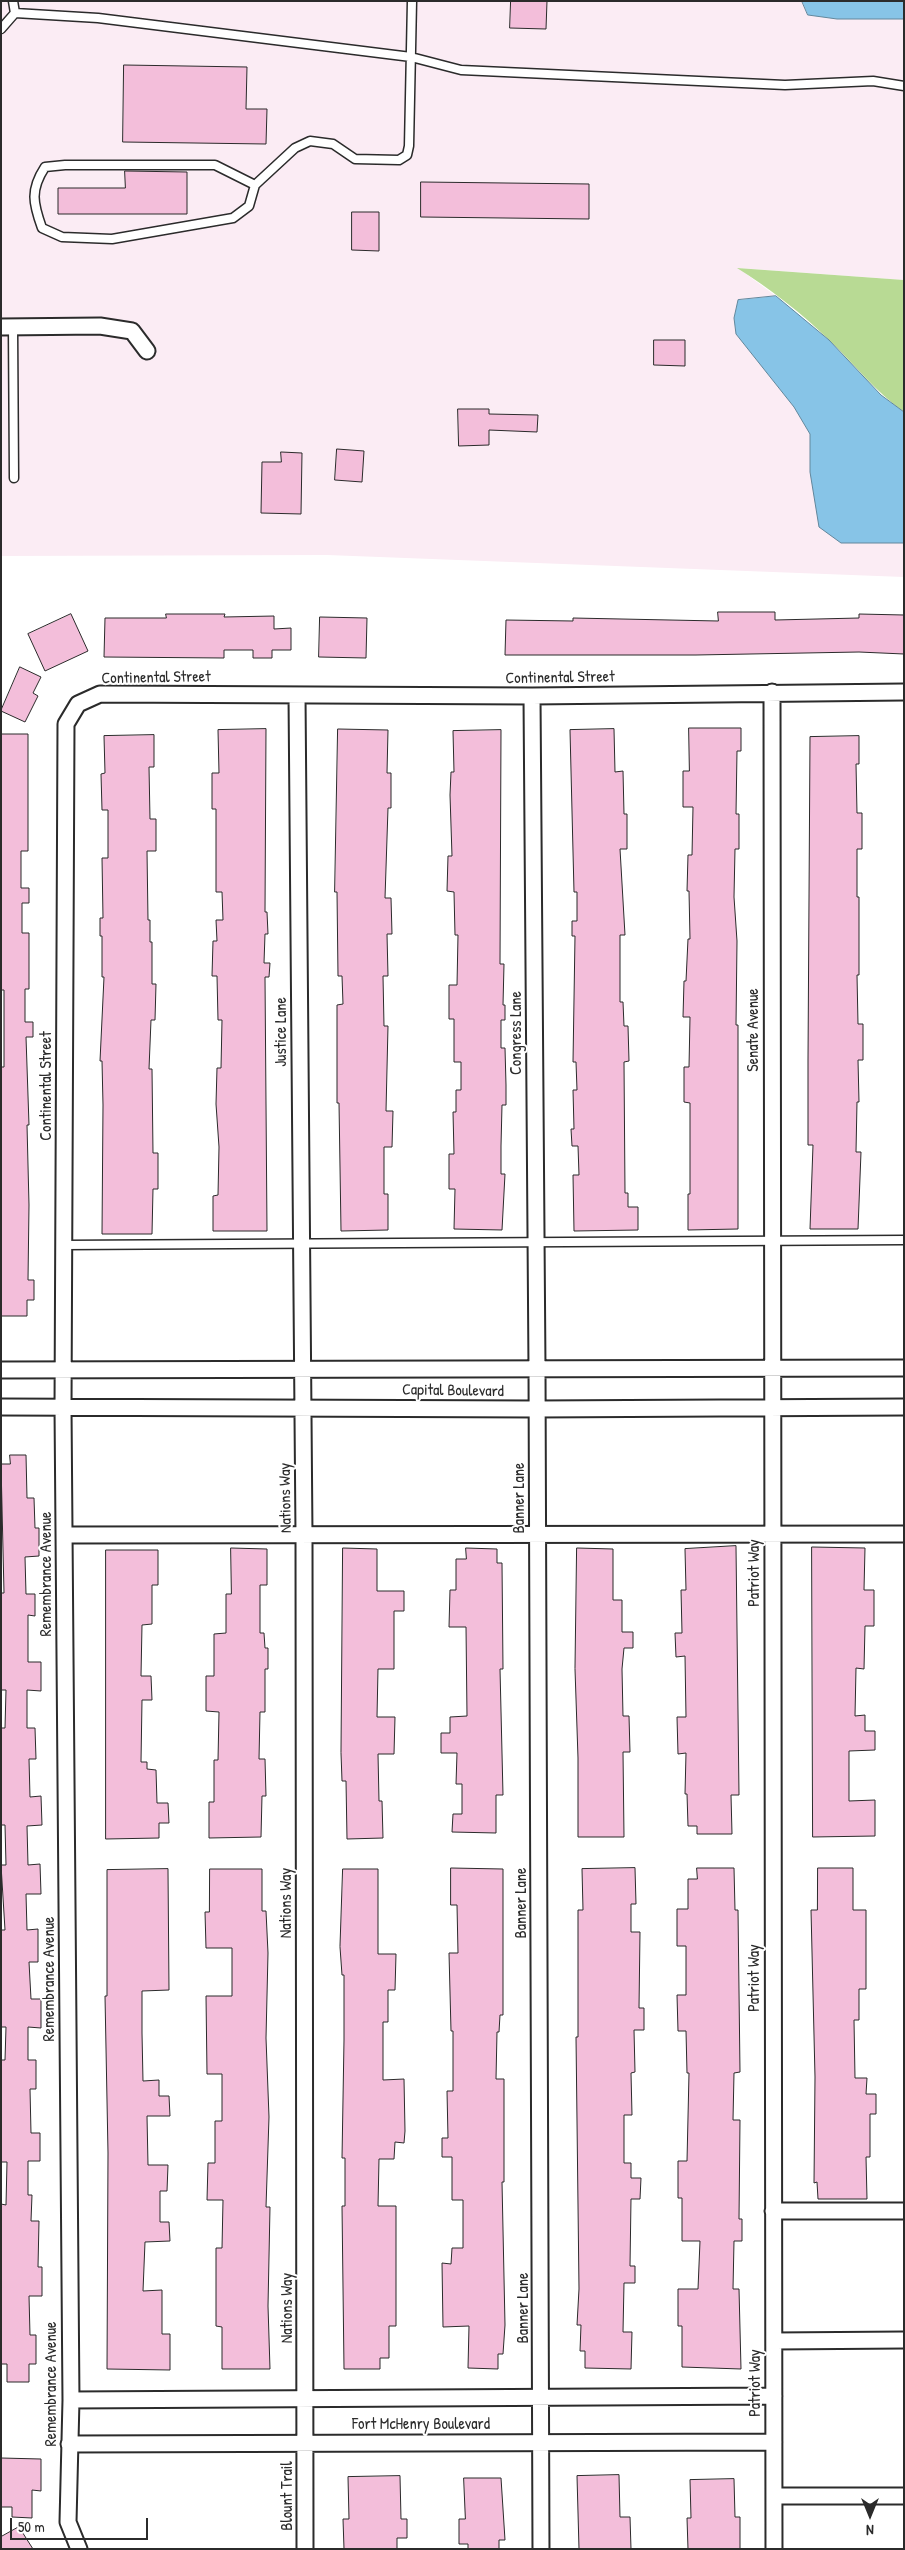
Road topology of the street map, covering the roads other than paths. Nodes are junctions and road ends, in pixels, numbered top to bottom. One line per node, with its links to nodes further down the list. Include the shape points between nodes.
1 (13, 1): 3 (lane)
2 (412, 1): 5 (lane)
3 (15, 14): 4 (lane); 5 (lane, via 98,18)
4 (1, 29)
5 (411, 57): 6 (lane, via 461,70 785,85 873,81); 7 (lane, via 407,155 399,160 355,159 333,144 310,141 295,148)
6 (904, 86)
7 (255, 185): 7 (lane, via 249,206 233,218 112,239 62,237 42,228 34,206 35,183 45,167 65,165 215,165)
8 (7, 327): 9 (street, via 100,326 132,331); 10 (lane)
9 (147, 351)
10 (14, 478)
11 (772, 692): 12 (street, Continental Street); 14 (street, Continental Street); 17 (street, Senate Avenue)
12 (904, 692)
13 (297, 695): 14 (street, Continental Street); 18 (street, Continental Street, via 100,694 78,704 66,724); 19 (street, Justice Lane)
14 (532, 696): 16 (street, Congress Lane)
15 (904, 1240): 17 (lane)
16 (536, 1242): 17 (lane); 19 (lane); 20 (street, Congress Lane)
17 (771, 1242): 21 (street, Senate Avenue)
18 (64, 1245): 19 (lane); 23 (street, Continental Street)
19 (301, 1245): 24 (street, Justice Lane)
20 (537, 1368): 21 (street, Capital Boulevard); 24 (street, Capital Boulevard); 31 (street, Banner Lane)
21 (771, 1368): 22 (street, Capital Boulevard); 30 (street, Patriot Way)
22 (904, 1368)
23 (64, 1369): 24 (street, Capital Boulevard); 25 (street, Capital Boulevard); 27 (street, Remembrance Avenue)
24 (302, 1369): 28 (street, Nations Way)
25 (1, 1370)
26 (1, 1407): 27 (street, Capital Boulevard)
27 (63, 1407): 28 (street, Capital Boulevard); 35 (street, Remembrance Avenue)
28 (302, 1407): 31 (street, Capital Boulevard); 32 (street, Nations Way)
29 (904, 1407): 30 (street, Capital Boulevard)
30 (773, 1408): 31 (street, Capital Boulevard); 33 (street, Patriot Way)
31 (537, 1409): 36 (street, Banner Lane)
32 (304, 1534): 35 (street); 36 (street); 43 (street, Nations Way)
33 (773, 1534): 34 (street); 36 (street); 37 (street, Patriot Way)
34 (904, 1534)
35 (64, 1536): 44 (street, Remembrance Avenue)
36 (538, 1536): 42 (street, Banner Lane)
37 (773, 2211): 38 (street); 40 (street, Patriot Way)
38 (904, 2211)
39 (904, 2340): 40 (street)
40 (774, 2341): 41 (street, Patriot Way)
41 (774, 2396): 42 (street, Fort McHenry Boulevard); 45 (street, Patriot Way)
42 (542, 2397): 43 (street, Fort McHenry Boulevard); 47 (street, Banner Lane)
43 (306, 2399): 44 (street, Fort McHenry Boulevard); 46 (street, Nations Way)
44 (71, 2400): 48 (street, Remembrance Avenue)
45 (774, 2442): 47 (street, Fort McHenry Boulevard); 49 (street, Patriot Way)
46 (306, 2443): 47 (street, Fort McHenry Boulevard); 48 (street, Fort McHenry Boulevard); 52 (street, Blount Trail)
47 (542, 2443): 53 (street, Banner Lane)
48 (69, 2444): 51 (street, Remembrance Avenue, via 68,2522)
49 (774, 2496): 50 (street); 54 (street, Patriot Way)
50 (904, 2496)
51 (79, 2549)
52 (305, 2549)
53 (541, 2549)
54 (774, 2549)

